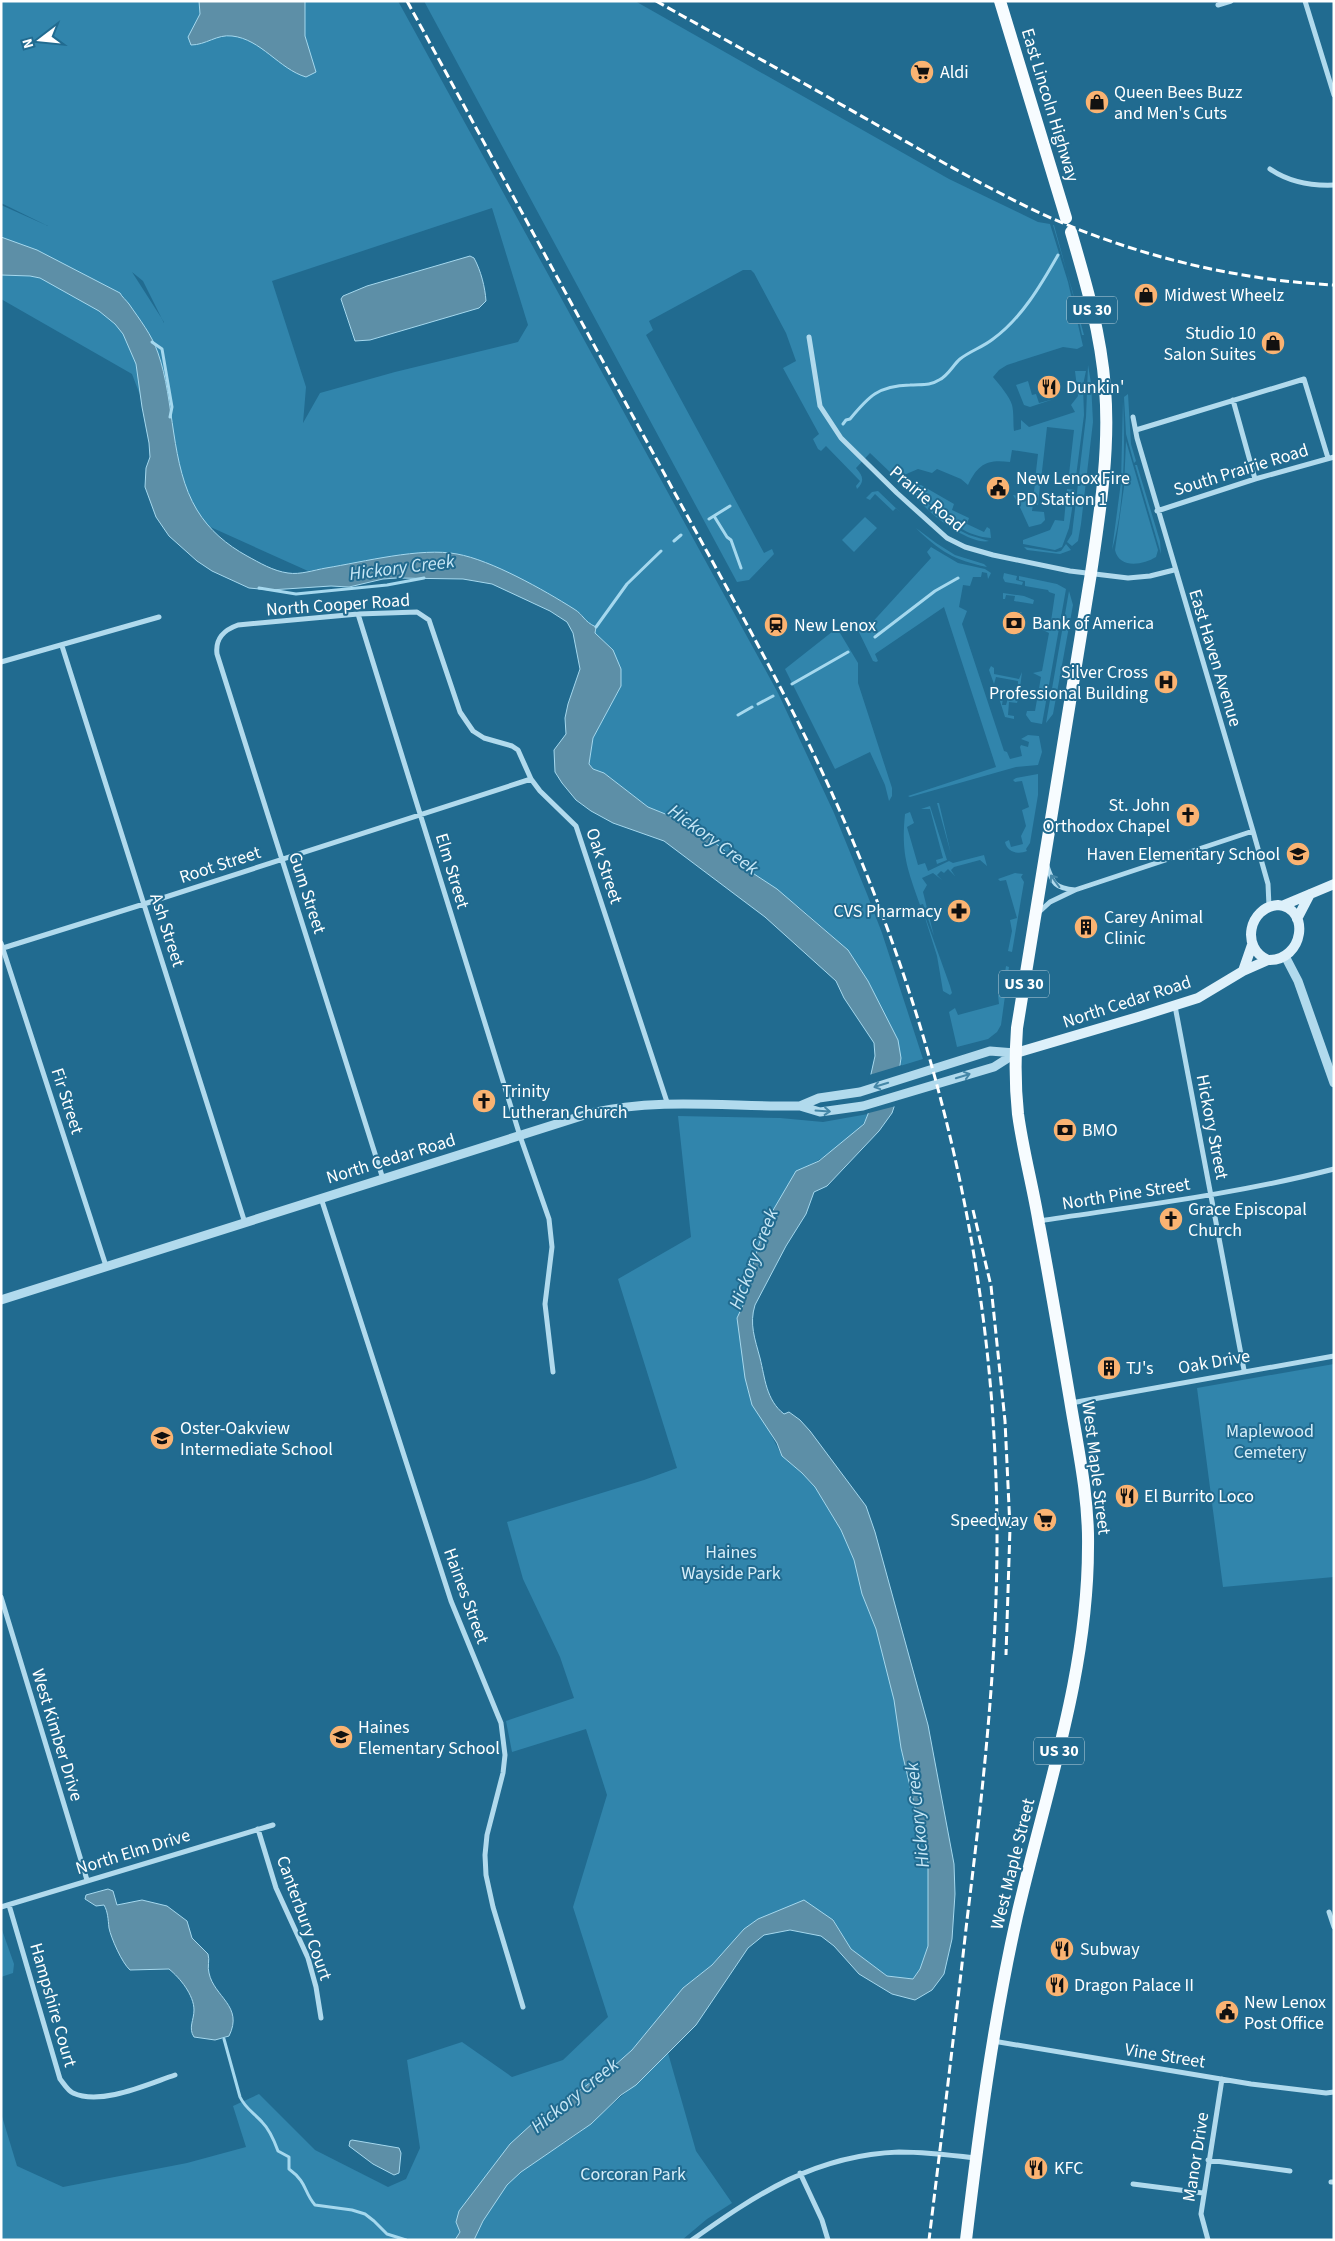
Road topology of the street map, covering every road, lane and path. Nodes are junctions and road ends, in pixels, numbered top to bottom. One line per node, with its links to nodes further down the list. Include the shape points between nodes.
1 (1000, 1): 8 (main road, East Lincoln Highway)
2 (1231, 1): 4 (street)
3 (1305, 1): 5 (street)
4 (1218, 5)
5 (1334, 95)
6 (1270, 169): 7 (street, via 1284,179 1317,186)
7 (1334, 185)
8 (1066, 218)
9 (1071, 232): 18 (main road, US 30, via 1093,312 1105,389 1106,443)
10 (809, 337): 18 (street, Prairie Road, via 820,406 841,438 947,538 993,555)
11 (1233, 400): 13 (street); 14 (street, via 1304,379); 15 (street)
12 (1133, 417): 13 (street, East Haven Avenue)
13 (1136, 430): 16 (street, East Haven Avenue)
14 (1331, 458): 15 (street, South Prairie Road)
15 (1255, 479): 16 (street, South Prairie Road)
16 (1158, 511): 17 (street, East Haven Avenue)
17 (1174, 570): 18 (street, Prairie Road, via 1128,578); 27 (street, East Haven Avenue)
18 (1091, 573): 29 (main road, US 30)
19 (358, 614): 21 (street, North Cooper Road); 22 (street, North Cooper Road, via 417,612 429,620); 26 (street, Elm Street)
20 (158, 617): 23 (street)
21 (238, 625): 28 (street, Gum Street, via 221,636 216,646 217,654)
22 (432, 628): 25 (street, Oak Street, via 466,723 484,738 518,750)
23 (62, 646): 24 (street); 33 (street, Ash Street)
24 (1, 662)
25 (531, 779): 26 (street, Root Street); 46 (street, Oak Street, via 576,826)
26 (420, 814): 28 (street, Root Street); 48 (street, Elm Street)
27 (1253, 831): 31 (street); 35 (street, East Haven Avenue, via 1268,884)
28 (282, 860): 33 (street, Root Street); 50 (street, Gum Street)
29 (1044, 862): 31 (street, one-way to 29, via 1060,889); 36 (main road, US 30)
30 (1334, 884): 32 (main road)
31 (1075, 890): 36 (street, via 1050,902)
32 (1310, 894): 34 (main road); 37 (main road)
33 (144, 904): 38 (street, Root Street); 54 (street, Ash Street)
34 (1284, 905): 35 (main road); 37 (main road, via 1294,912)
35 (1269, 906): 39 (main road, via 1261,910 1254,921)
36 (1035, 916): 44 (main road, US 30)
37 (1297, 920): 40 (main road, via 1298,940)
38 (2, 945): 55 (street, Fir Street)
39 (1252, 945): 41 (main road, via 1259,955); 42 (main road)
40 (1285, 956): 41 (main road); 45 (street, via 1298,981)
41 (1268, 960): 42 (main road, North Cedar Road)
42 (1243, 970): 43 (main road, North Cedar Road, via 1206,993)
43 (1175, 1006): 44 (main road, North Cedar Road); 51 (street, Hickory Street)
44 (1016, 1053): 47 (street, North Cedar Road, one-way to 47, via 990,1051); 47 (street, North Cedar Road, one-way to 44, via 820,1112 847,1110 994,1067); 53 (main road, West Maple Street / US 30, via 1018,1113)
45 (1334, 1082)
46 (667, 1102): 47 (street, North Cedar Road); 48 (street, North Cedar Road, via 614,1108)
47 (800, 1106)
48 (520, 1136): 50 (street, North Cedar Road); 59 (street, Elm Street, via 551,1238 545,1304)
49 (1334, 1169): 51 (street, North Pine Street)
50 (383, 1179): 52 (street, North Cedar Road)
51 (1210, 1194): 53 (street, North Pine Street); 58 (street, Hickory Street)
52 (321, 1198): 54 (street, North Cedar Road); 69 (street, Haines Street, via 451,1600 501,1723 506,1756 487,1835 486,1875)
53 (1039, 1221): 60 (main road, West Maple Street / US 30)
54 (245, 1223): 55 (street, North Cedar Road)
55 (106, 1266): 56 (street, North Cedar Road)
56 (1, 1300)
57 (1334, 1356): 58 (street, Oak Drive)
58 (1244, 1370): 60 (street, Oak Drive)
59 (553, 1372)
60 (1070, 1403): 71 (main road, West Maple Street / US 30, via 1082,1468 1087,1523 1085,1618 1080,1655 1018,1915)
61 (1, 1597): 64 (street, West Kimber Drive)
62 (273, 1825): 63 (street, North Elm Drive)
63 (258, 1829): 64 (street, North Elm Drive); 70 (street, Canterbury Court, via 276,1888 308,1958)
64 (87, 1880): 65 (street, North Elm Drive)
65 (9, 1905): 66 (street, North Elm Drive); 72 (street, Hampshire Court, via 60,2079 71,2093 107,2096)
66 (1, 1907)
67 (1329, 1912): 68 (street)
68 (1334, 1927)
69 (523, 2007)
70 (321, 2018)
71 (993, 2041): 73 (street, Vine Street); 75 (main road, West Maple Street / US 30)
72 (175, 2075)
73 (1222, 2078): 74 (street, Vine Street, via 1296,2090); 76 (street, Manor Drive)
74 (1334, 2092)
75 (975, 2158): 78 (street, via 881,2153 841,2160); 83 (main road, West Maple Street / US 30)
76 (1208, 2160): 77 (street); 80 (street, Manor Drive)
77 (1290, 2171)
78 (800, 2173): 81 (street, via 757,2195); 82 (street)
79 (1133, 2184): 80 (street)
80 (1203, 2194): 84 (street, Manor Drive, via 1201,2214)
81 (692, 2240)
82 (828, 2240)
83 (966, 2240)
84 (1208, 2240)

